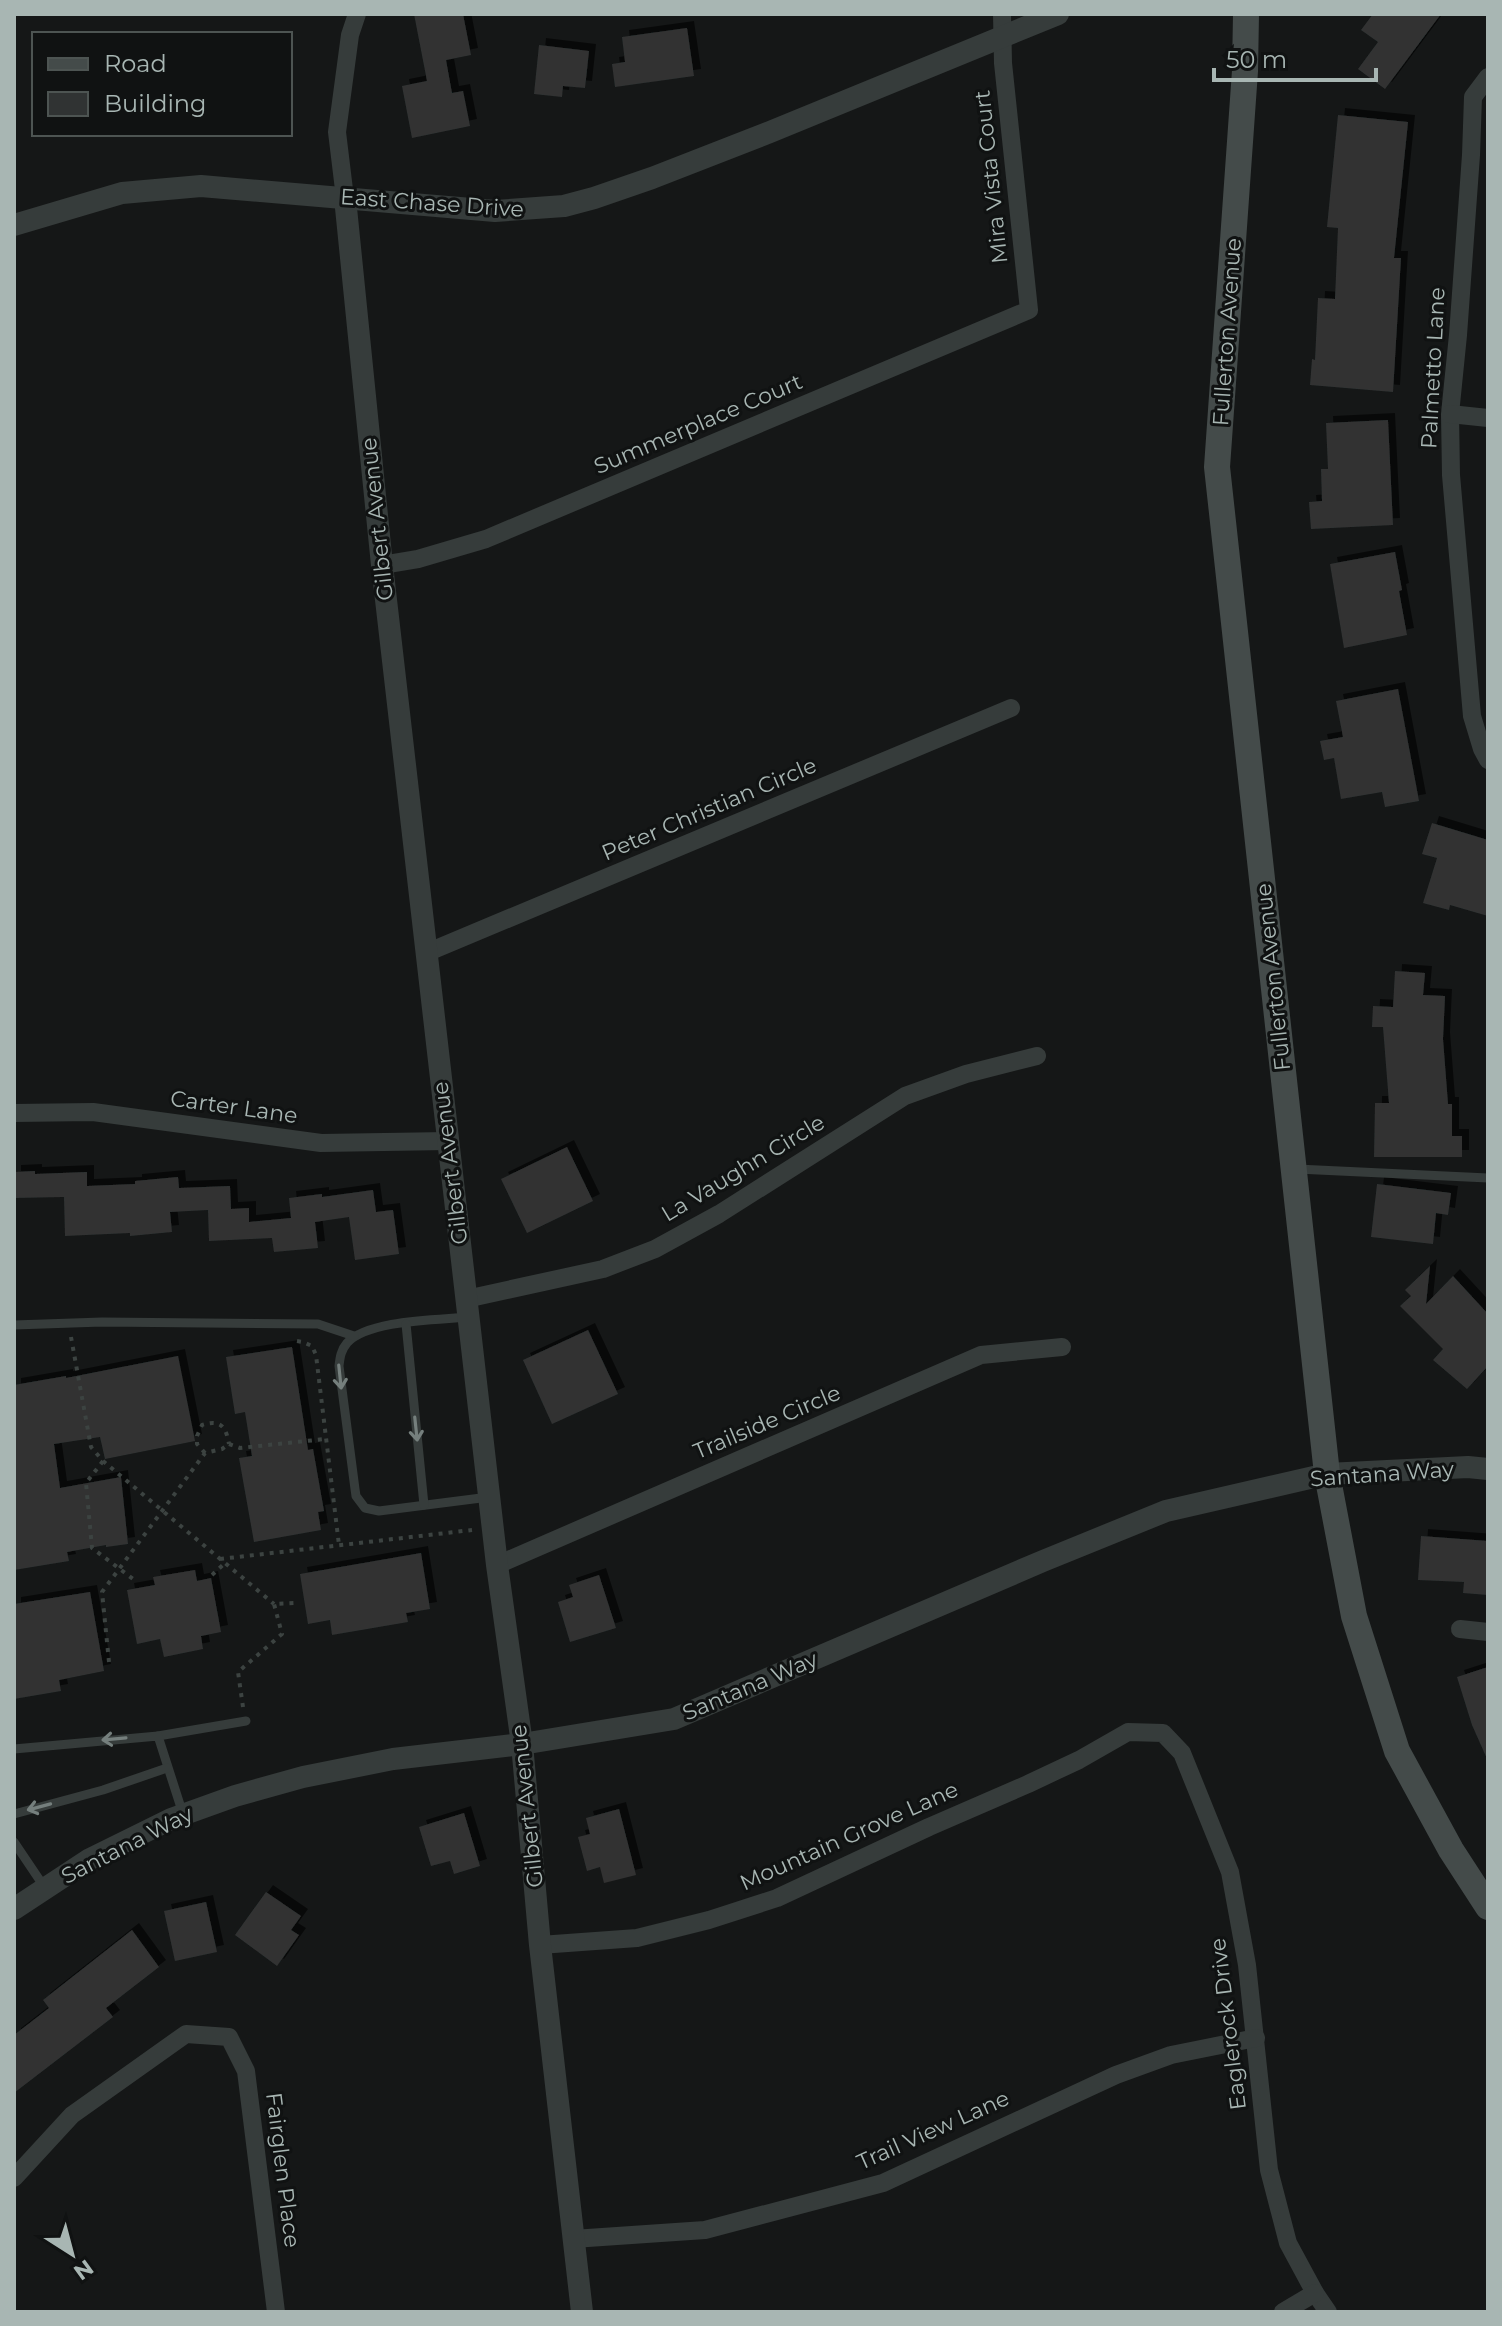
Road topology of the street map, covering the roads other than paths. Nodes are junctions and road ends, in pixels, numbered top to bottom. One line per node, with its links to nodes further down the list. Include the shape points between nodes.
1 (357, 14): 7 (street, Gilbert Avenue, via 337,132)
2 (1002, 14): 5 (street, Mira Vista Court)
3 (1058, 14): 5 (street, East Chase Drive)
4 (1246, 14): 19 (main road, Fullerton Avenue, via 1217,467)
5 (1002, 39): 7 (street, East Chase Drive, via 652,178 564,206 495,211); 9 (street, Mira Vista Court)
6 (1488, 77): 10 (street, Palmetto Lane, via 1473,97)
7 (345, 198): 8 (street, East Chase Drive, via 201,186 122,193); 12 (street, Gilbert Avenue)
8 (14, 225)
9 (1029, 310): 12 (street, Summerplace Court, via 486,539)
10 (1450, 414): 11 (street); 14 (street, Palmetto Lane, via 1472,716)
11 (1488, 418)
12 (382, 565): 15 (street, Gilbert Avenue)
13 (1011, 708): 15 (street, Peter Christian Circle)
14 (1488, 760)
15 (426, 953): 18 (street, Gilbert Avenue)
16 (1037, 1056): 21 (street, La Vaughn Circle, via 905,1096 655,1249)
17 (14, 1113): 18 (street, Carter Lane, via 93,1112 321,1143)
18 (448, 1141): 21 (street, Gilbert Avenue)
19 (1294, 1169): 20 (lane); 27 (main road, Fullerton Avenue)
20 (1488, 1178)
21 (467, 1308): 22 (lane); 28 (street, Gilbert Avenue)
22 (406, 1324): 24 (lane); 29 (lane, one-way to 29)
23 (14, 1325): 24 (lane, via 318,1324)
24 (354, 1336): 29 (lane, one-way to 29, via 340,1353 339,1366 356,1496 371,1511)
25 (1062, 1347): 30 (street, Trailside Circle, via 981,1355)
26 (1488, 1469): 27 (street, Santana Way)
27 (1327, 1474): 36 (street, Santana Way, via 1166,1511 674,1719); 43 (main road, Fullerton Avenue, via 1354,1616 1397,1751)
28 (489, 1497): 29 (lane); 30 (street, Gilbert Avenue)
29 (424, 1505)
30 (497, 1565): 36 (street, Gilbert Avenue)
31 (1460, 1629): 32 (street)
32 (1488, 1632)
33 (246, 1721): 35 (lane)
34 (1163, 1733): 45 (street, Mountain Grove Lane, via 1128,1732 1041,1778 777,1898 637,1938); 46 (street, Eaglerock Drive, via 1182,1753 1230,1872)
35 (158, 1736): 37 (lane, one-way to 37); 38 (lane)
36 (522, 1744): 40 (street, Santana Way, via 393,1759 303,1777); 45 (street, Gilbert Avenue)
37 (14, 1749)
38 (167, 1768): 39 (lane, one-way to 39); 40 (lane)
39 (14, 1814)
40 (183, 1814): 42 (street, Santana Way, via 90,1859)
41 (14, 1842): 42 (lane)
42 (45, 1888): 44 (street, Santana Way)
43 (1488, 1907)
44 (14, 1909)
45 (540, 1945): 48 (street, Gilbert Avenue)
46 (1256, 2038): 48 (street, Trail View Lane, via 1171,2055 1116,2075 883,2183 705,2230); 49 (street, Eaglerock Drive, via 1269,2170 1288,2243)
47 (14, 2178): 50 (street, Fairglen Place, via 72,2115 186,2034 229,2037 246,2071)
48 (573, 2239): 51 (street, Gilbert Avenue)
49 (1315, 2293): 52 (street); 53 (street, Eaglerock Drive)
50 (276, 2312)
51 (582, 2312)
52 (1283, 2312)
53 (1328, 2312)

